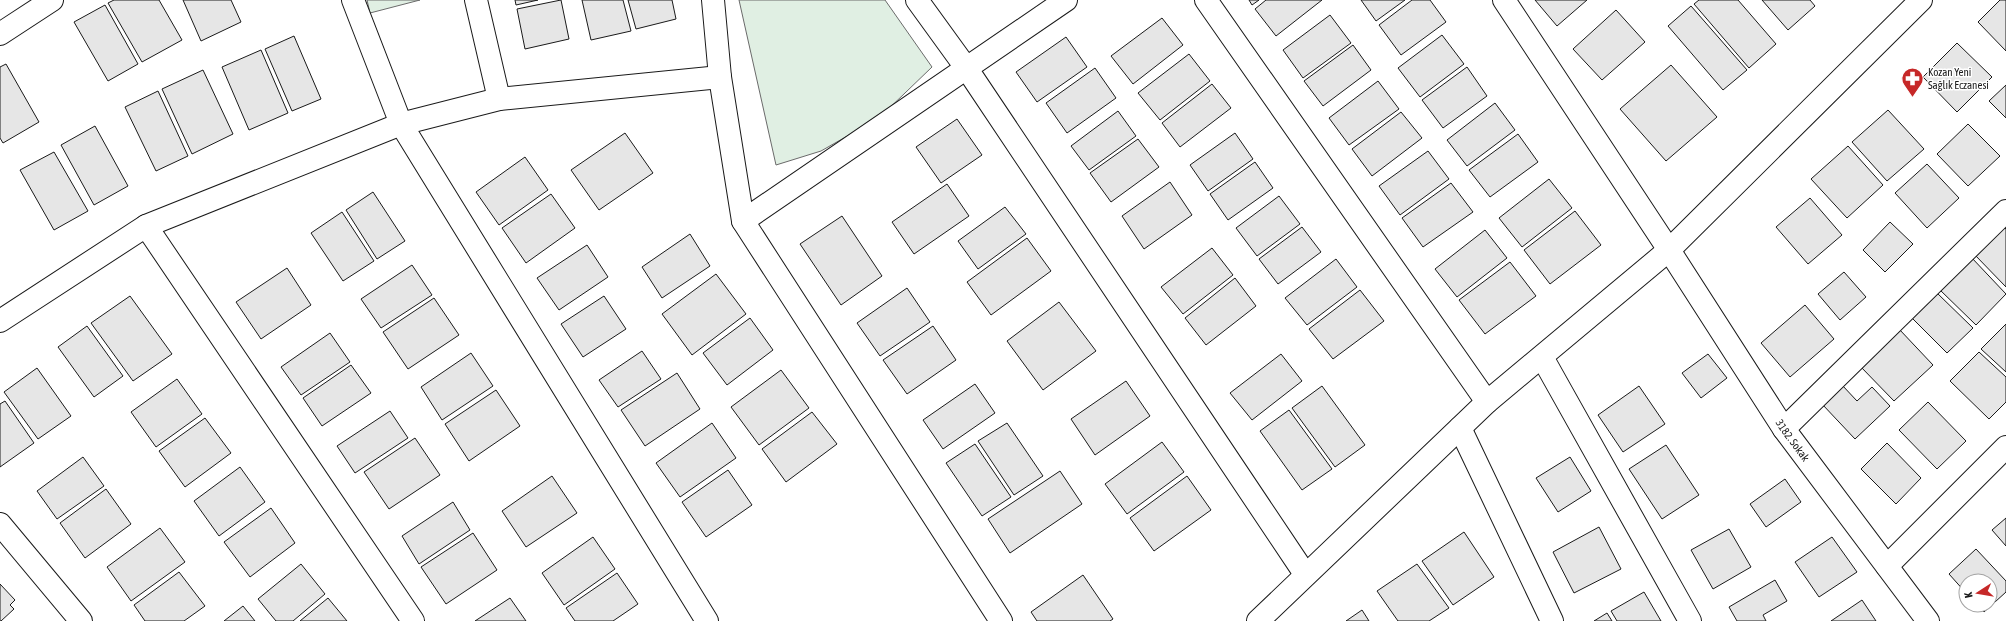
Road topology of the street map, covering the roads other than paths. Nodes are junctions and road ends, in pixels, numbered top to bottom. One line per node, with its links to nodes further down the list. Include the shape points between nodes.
1 (52, 0): 10 (street)
2 (353, 0): 14 (street)
3 (476, 0): 13 (street)
4 (713, 0): 12 (street)
5 (917, 0): 11 (street)
6 (1066, 0): 11 (street)
7 (1206, 0): 21 (street)
8 (1504, 0): 18 (street, 3182. Sokak)
9 (1921, 0): 18 (street)
10 (0, 34)
11 (967, 69): 16 (street); 27 (street)
12 (720, 77): 13 (street); 16 (street)
13 (499, 99): 14 (street)
14 (401, 124): 17 (street); 31 (street)
15 (2006, 210): 23 (street)
16 (743, 221): 32 (street)
17 (146, 226): 19 (street); 30 (street)
18 (1670, 250): 20 (street); 23 (street, 3182. Sokak)
19 (0, 321)
20 (1542, 357): 21 (street); 34 (street)
21 (1487, 402): 22 (street)
22 (1460, 428): 27 (street); 28 (street)
23 (1784, 429): 26 (street, 3182. Sokak)
24 (2006, 447): 26 (street)
25 (0, 524): 29 (street)
26 (1887, 566): 35 (street, 3182. Sokak)
27 (1305, 574): 33 (street)
28 (1551, 620)
29 (81, 621)
30 (413, 621)
31 (707, 621)
32 (1001, 621)
33 (1258, 621)
34 (1690, 621)
35 (1928, 621)

